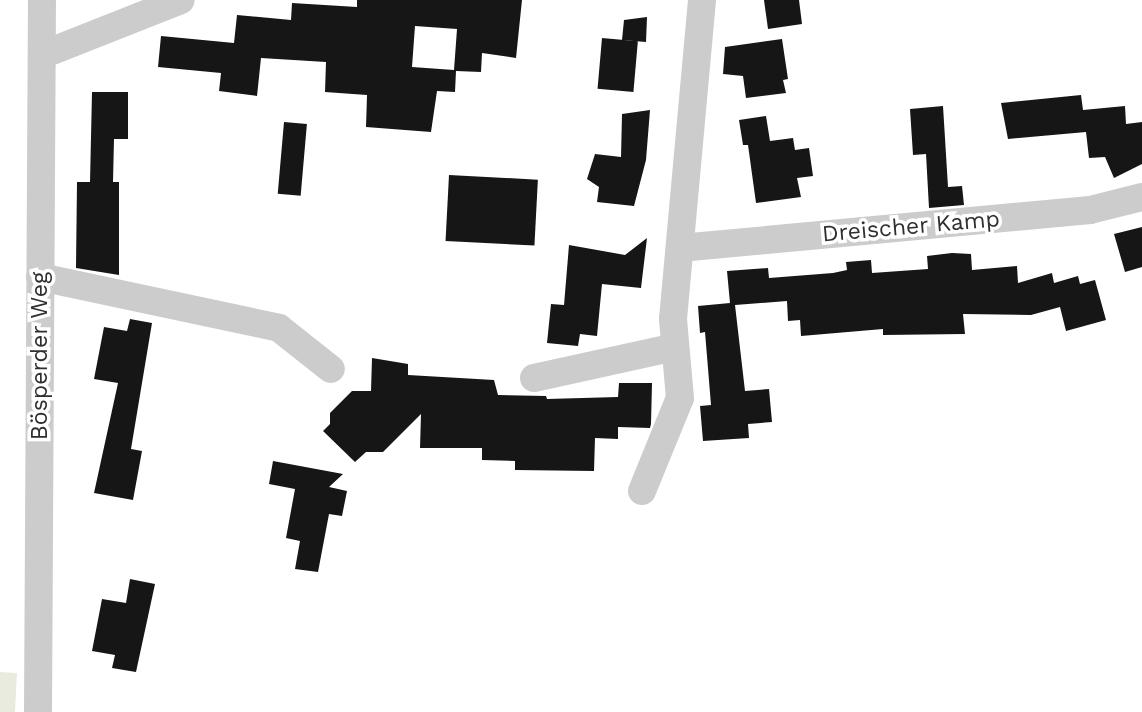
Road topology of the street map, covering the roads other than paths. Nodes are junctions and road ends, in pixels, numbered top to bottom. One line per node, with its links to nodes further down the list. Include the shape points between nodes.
1 (42, 0): 4 (street, Bösperder Weg)
2 (181, 0): 4 (street)
3 (702, 0): 6 (street)
4 (42, 55): 7 (street, Bösperder Weg)
5 (1142, 197): 6 (street, Dreischer Kamp, via 1090,210)
6 (680, 248): 8 (street)
7 (40, 277): 9 (street, via 279,328); 12 (street, Bösperder Weg)
8 (675, 347): 10 (street); 11 (street, via 680,398)
9 (331, 369)
10 (534, 378)
11 (642, 491)
12 (38, 712)

